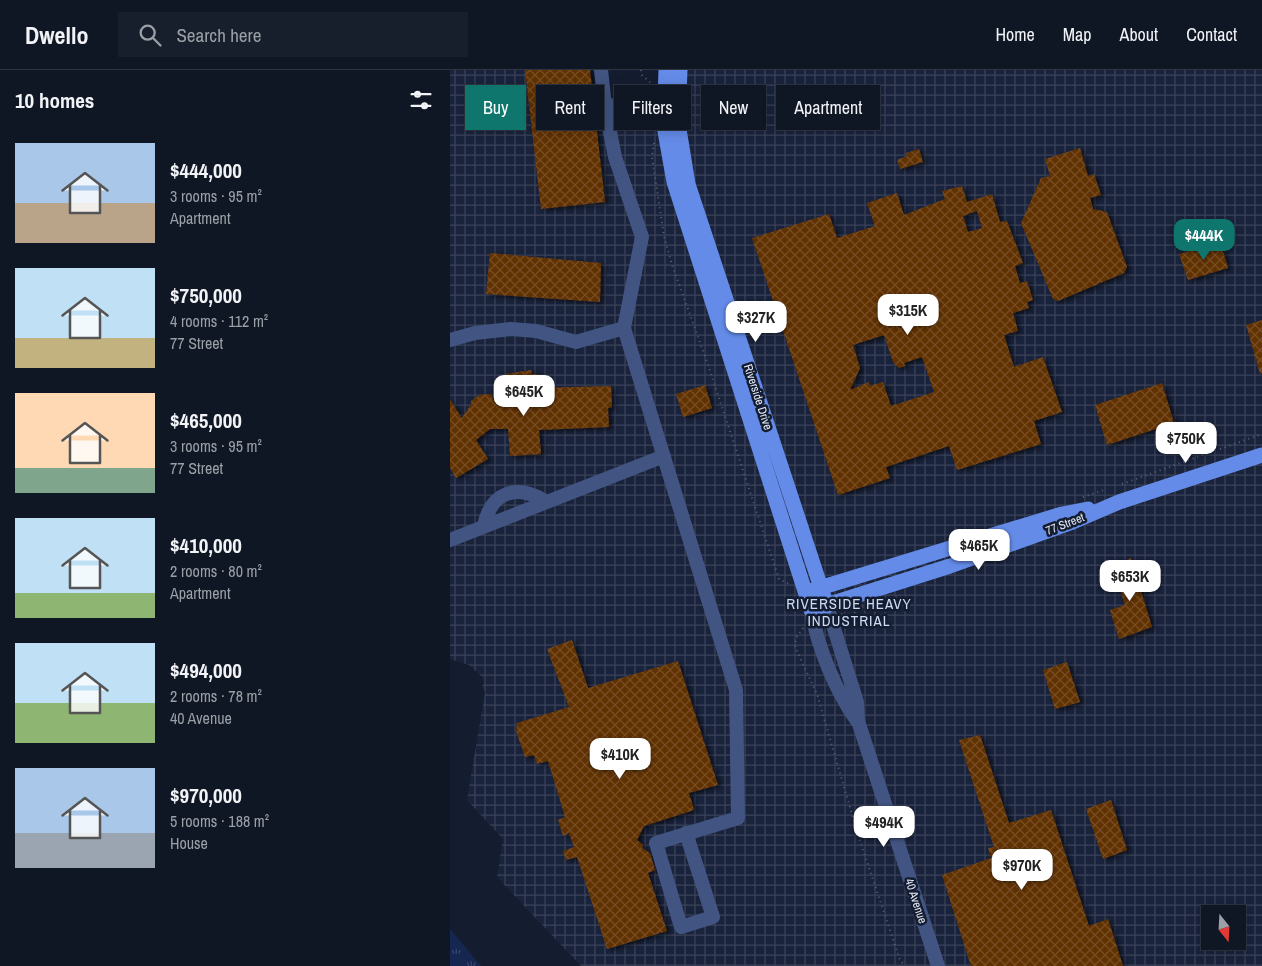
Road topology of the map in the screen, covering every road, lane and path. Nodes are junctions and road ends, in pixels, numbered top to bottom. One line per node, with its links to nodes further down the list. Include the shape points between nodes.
1 (601, 70): 9 (street)
2 (641, 70): 5 (path)
3 (666, 70): 6 (main road, Riverside Drive)
4 (680, 70): 7 (main road, Riverside Drive)
5 (655, 85)
6 (668, 85)
7 (675, 85)
8 (614, 105): 9 (street)
9 (606, 106): 13 (street, via 615,157 642,237)
10 (668, 130): 26 (main road, Riverside Drive, via 667,143 677,192)
11 (677, 130): 25 (main road, Riverside Drive, via 688,184)
12 (655, 140): 26 (path, via 652,158 672,266 779,579)
13 (624, 328): 14 (street, via 576,342 511,329); 19 (street)
14 (450, 340)
15 (1262, 434): 16 (path)
16 (1220, 449)
17 (1211, 452): 20 (path)
18 (1262, 455): 22 (main road, 77 Street)
19 (664, 456): 21 (street); 31 (street, via 736,690 738,818)
20 (1122, 484)
21 (545, 501): 23 (street); 23 (street, via 520,490 501,496 487,513)
22 (1119, 502): 25 (main road, 77 Street, via 1062,514); 28 (main road, 77 Street, via 1061,527)
23 (484, 526): 24 (street)
24 (450, 540)
25 (821, 587): 26 (main road, 77 Street); 28 (main road, Riverside Drive)
26 (801, 590): 29 (main road, 40 Avenue)
27 (901, 596): 28 (path, via 860,608 848,617)
28 (833, 610): 29 (main road, 77 Street); 30 (street, 40 Avenue, via 857,702)
29 (808, 617): 30 (street, 40 Avenue, via 846,705); 32 (path, via 796,638 795,647 817,694 869,872 900,960)
30 (858, 721): 33 (street, 40 Avenue)
31 (686, 833): 31 (street, via 713,917 681,927 656,843)
32 (905, 966)
33 (938, 966)

